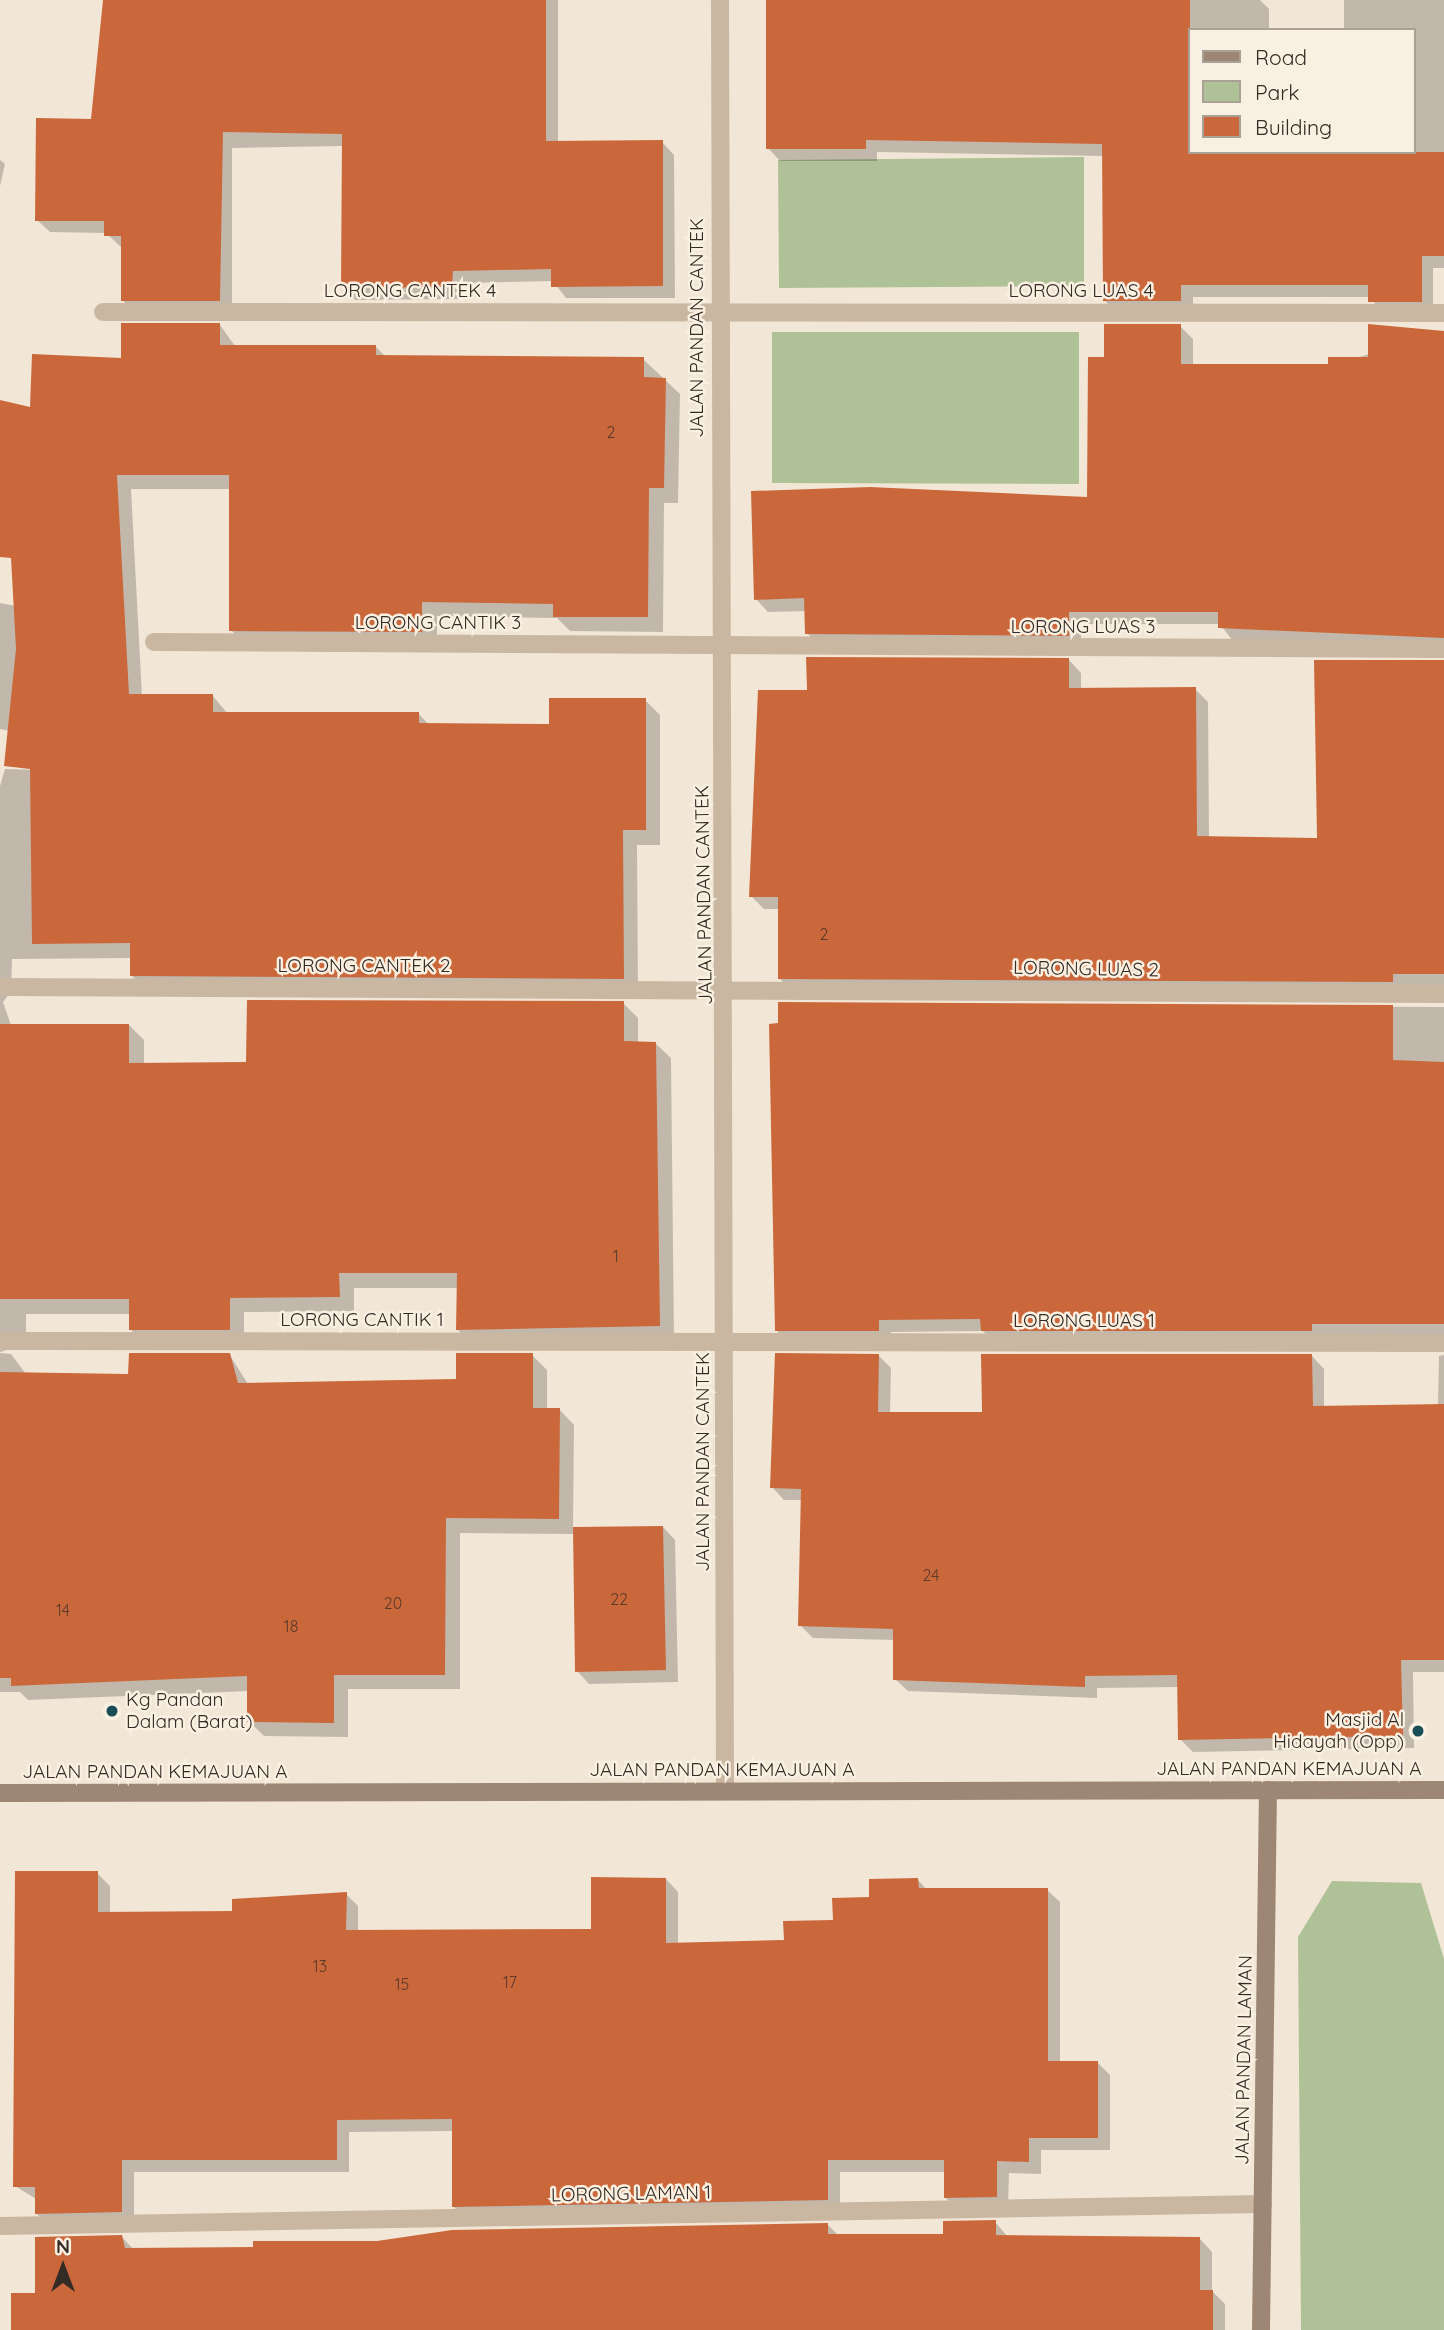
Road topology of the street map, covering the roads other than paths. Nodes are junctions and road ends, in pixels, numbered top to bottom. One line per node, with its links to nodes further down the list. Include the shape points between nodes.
1 (720, 0): 3 (street, JALAN PANDAN CANTEK)
2 (103, 312): 3 (street, LORONG CANTEK 4)
3 (717, 312): 4 (street, LORONG LUAS 4); 6 (street, JALAN PANDAN CANTEK)
4 (1444, 313)
5 (154, 642): 6 (street, LORONG CANTIK 3)
6 (722, 646): 7 (street, LORONG LUAS 3); 9 (street, JALAN PANDAN CANTEK)
7 (1444, 649)
8 (0, 987): 9 (street, LORONG CANTEK 2)
9 (727, 987): 10 (street, LORONG LUAS 2); 12 (street, JALAN PANDAN CANTEK)
10 (1444, 994)
11 (0, 1340): 12 (street, LORONG CANTIK 1)
12 (724, 1341): 13 (street, LORONG LUAS 1); 14 (street, JALAN PANDAN CANTEK)
13 (1444, 1343)
14 (725, 1790): 15 (street, JALAN PANDAN KEMAJUAN A); 17 (street, JALAN PANDAN KEMAJUAN A)
15 (1268, 1790): 16 (street, JALAN PANDAN KEMAJUAN A); 18 (street, JALAN PANDAN LAMAN)
16 (1444, 1790)
17 (0, 1793)
18 (1263, 2204): 19 (street, LORONG LAMAN 1); 20 (street, JALAN PANDAN LAMAN)
19 (0, 2226)
20 (1261, 2330)

